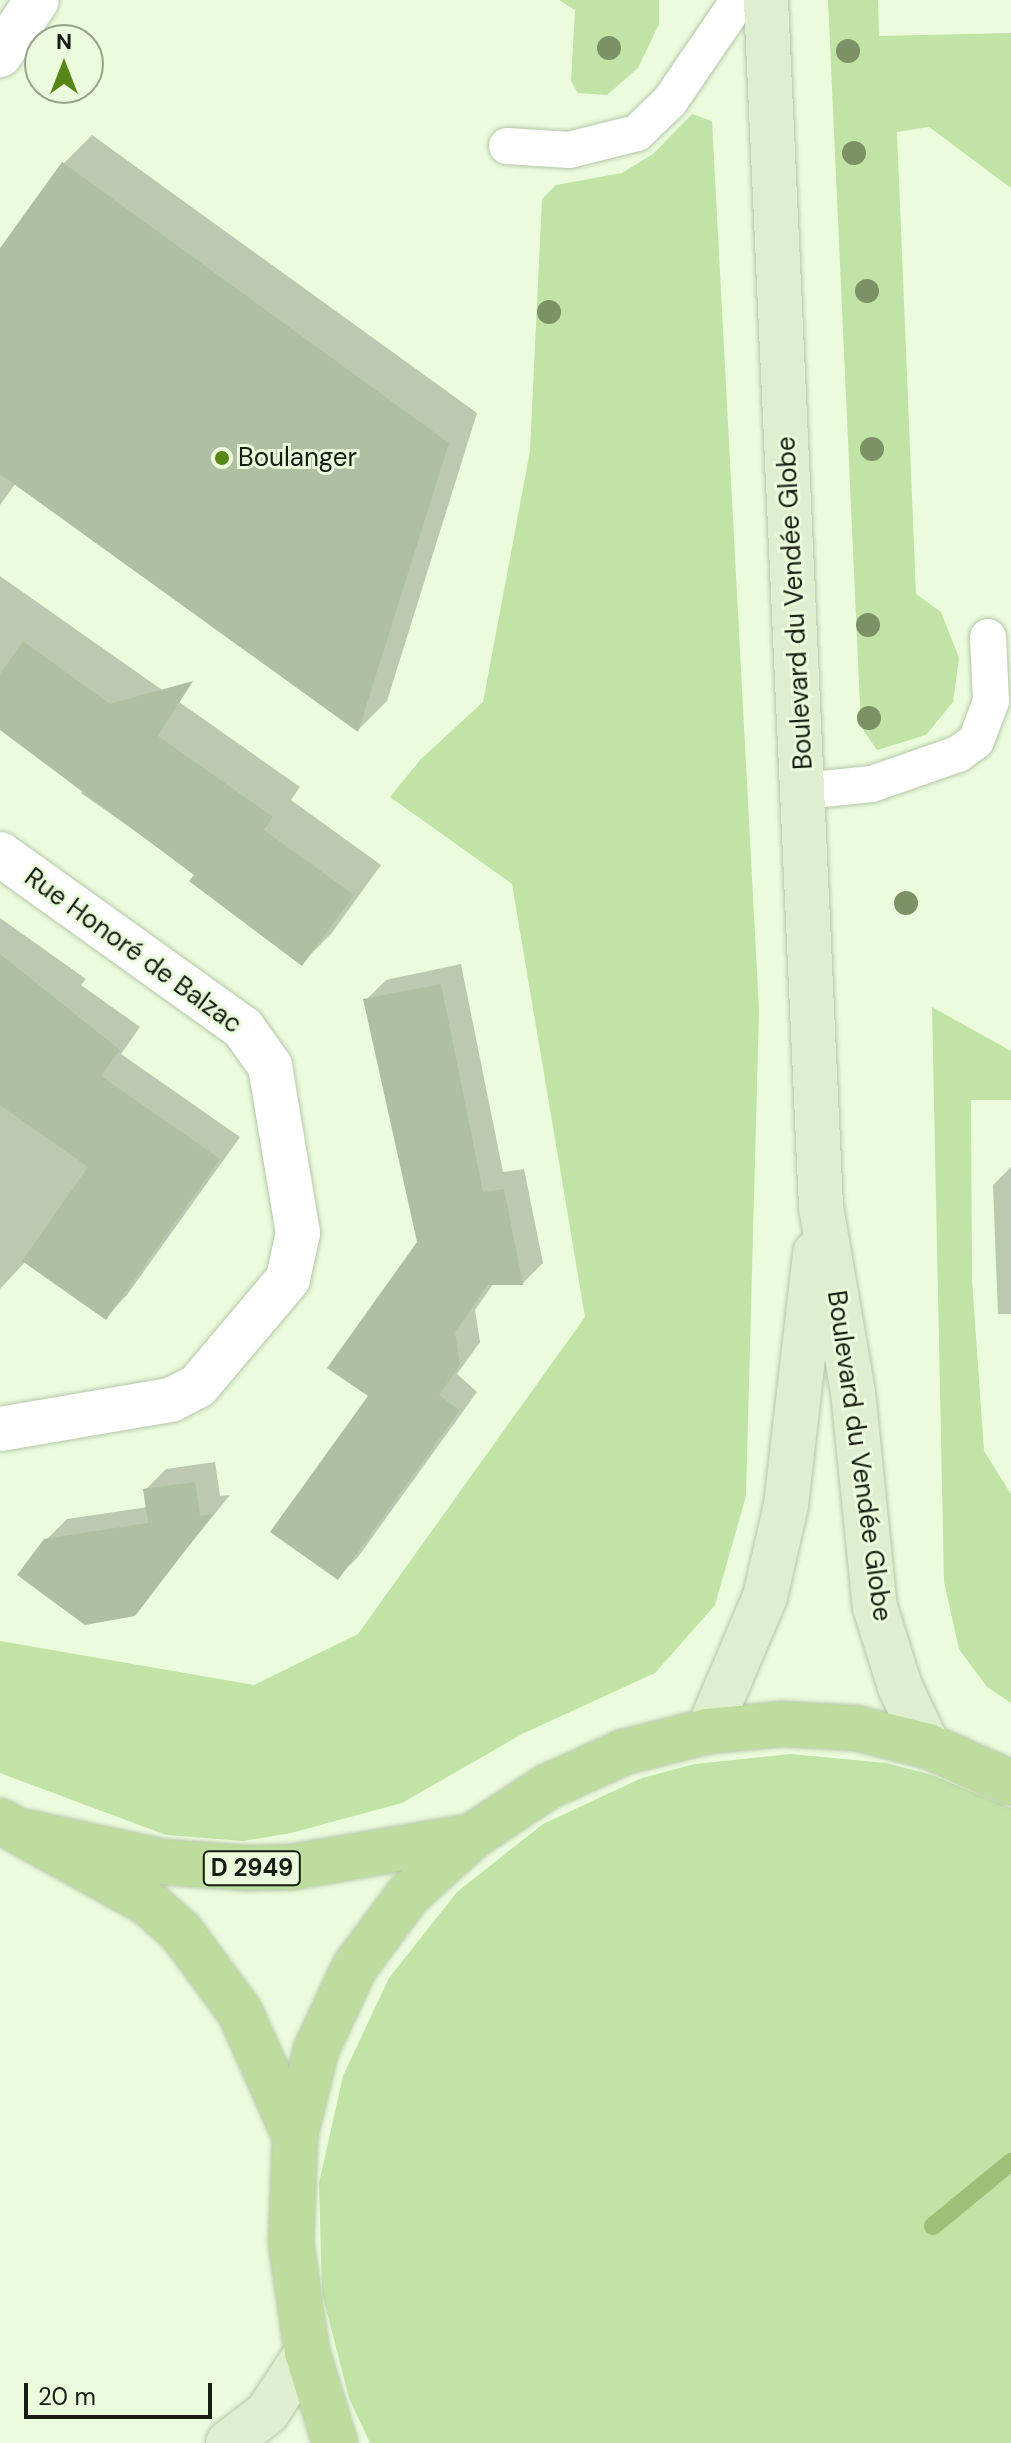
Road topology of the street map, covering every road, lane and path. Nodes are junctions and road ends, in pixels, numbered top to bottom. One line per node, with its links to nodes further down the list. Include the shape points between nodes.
1 (37, 0): 4 (street)
2 (739, 0): 5 (lane, via 670,101 637,133 569,150)
3 (766, 0): 7 (main road, Boulevard du Vendée Globe)
4 (0, 55)
5 (507, 146)
6 (988, 637): 7 (lane, via 991,701 976,741 958,754 872,784)
7 (804, 791): 9 (main road, Boulevard du Vendée Globe)
8 (0, 854): 10 (street, Rue Honoré de Balzac, via 243,1028 270,1066 298,1233 288,1279 198,1386 170,1400)
9 (821, 1207): 11 (main road, Boulevard du Vendée Globe, via 786,1505 765,1597); 12 (main road, Boulevard du Vendée Globe, via 853,1392 875,1607 900,1687)
10 (0, 1429)
11 (708, 1731): 12 (main road, via 782,1724 856,1728); 15 (main road, via 611,1758 547,1787)
12 (928, 1746): 13 (main road)
13 (1011, 1783)
14 (15, 1827): 15 (main road, D 2949, via 163,1862 247,1868 292,1867); 16 (main road, D 2949, via 147,1902 181,1932 240,2012)
15 (474, 1835): 16 (main road, via 408,1895 354,1968 316,2050)
16 (295, 2136): 17 (main road, via 291,2242)
17 (307, 2352): 18 (main road, via 267,2413); 19 (main road)
18 (228, 2443)
19 (335, 2443)

